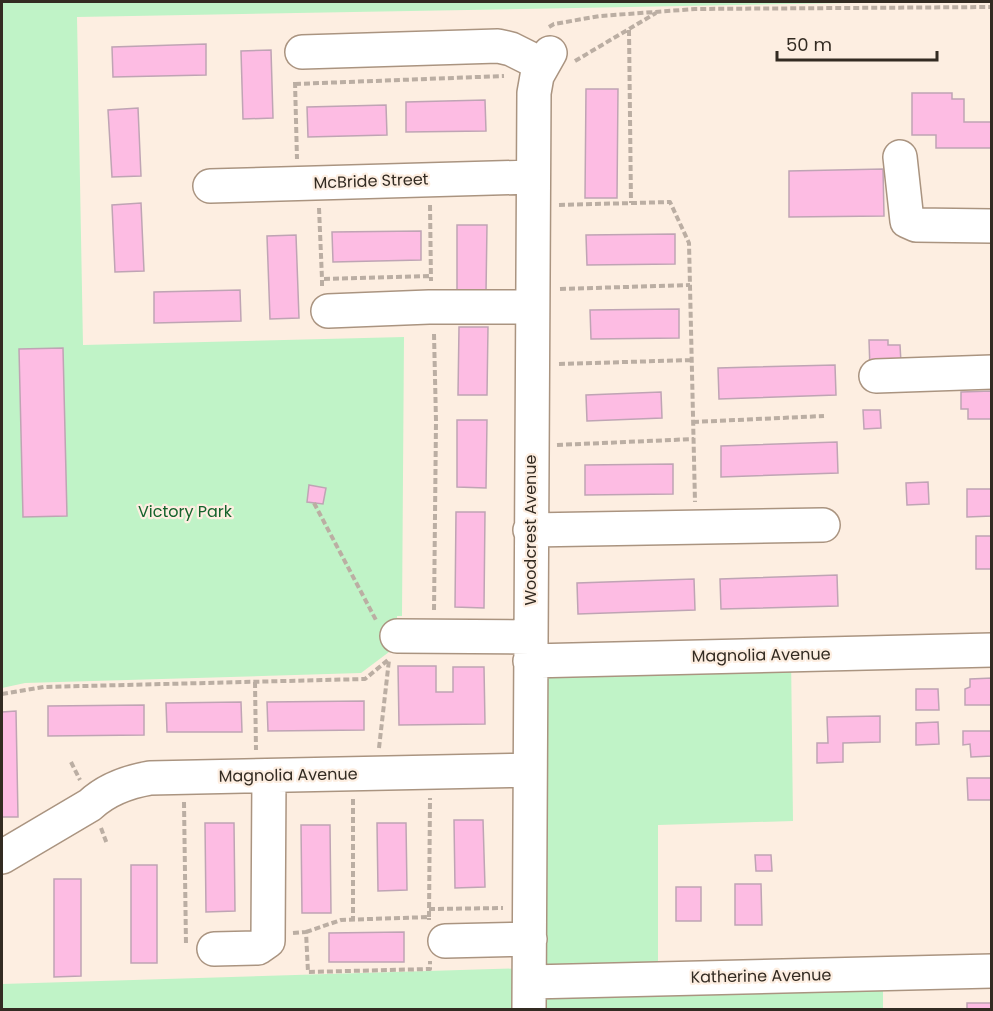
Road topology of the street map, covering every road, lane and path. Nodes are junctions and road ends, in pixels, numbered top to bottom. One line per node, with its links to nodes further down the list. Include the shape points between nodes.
1 (992, 7): 2 (path)
2 (658, 11): 3 (path); 5 (path, via 554,24 544,30)
3 (629, 29): 5 (path, via 580,56); 12 (path)
4 (298, 62): 5 (street, via 498,46); 6 (path)
5 (540, 63): 6 (path); 8 (street, Woodcrest Avenue, via 534,93)
6 (295, 84): 10 (path)
7 (900, 157): 14 (street, via 907,221 916,225)
8 (532, 177): 9 (street, McBride Street); 17 (street, Woodcrest Avenue)
9 (429, 180): 10 (street, McBride Street); 18 (path)
10 (308, 183): 11 (street, McBride Street); 15 (path)
11 (210, 186)
12 (631, 203): 13 (path); 16 (path, via 670,202 689,243)
13 (556, 205)
14 (992, 226)
15 (322, 279)
16 (690, 285): 17 (path); 20 (path)
17 (532, 298): 18 (street); 21 (street, Woodcrest Avenue)
18 (433, 307): 19 (street); 32 (path)
19 (328, 311)
20 (692, 360): 21 (path); 25 (path)
21 (531, 365): 27 (street, Woodcrest Avenue)
22 (992, 372): 23 (street)
23 (876, 376)
24 (824, 416): 25 (path)
25 (693, 422): 26 (path)
26 (694, 440): 27 (path); 30 (path)
27 (531, 446): 31 (street, Woodcrest Avenue)
28 (314, 503): 34 (path)
29 (823, 525): 30 (street)
30 (696, 527): 31 (street)
31 (530, 530): 33 (street, Woodcrest Avenue)
32 (433, 636): 33 (street, Magnolia Avenue); 34 (street, Magnolia Avenue)
33 (530, 649): 35 (street, Magnolia Avenue); 39 (street, Woodcrest Avenue)
34 (394, 650): 36 (path, via 365,679); 38 (path)
35 (992, 650)
36 (255, 682): 37 (path, via 44,687); 42 (path)
37 (2, 694)
38 (379, 749)
39 (529, 770): 40 (street, Magnolia Avenue); 51 (street, Woodcrest Avenue)
40 (430, 772): 41 (street, Magnolia Avenue); 46 (path)
41 (353, 774): 42 (street, Magnolia Avenue); 47 (path)
42 (263, 776): 43 (street, Magnolia Avenue); 52 (street, via 268,941 258,948)
43 (183, 777): 44 (street, Magnolia Avenue, via 126,782); 52 (path)
44 (2, 856)
45 (509, 908): 46 (path)
46 (429, 909): 50 (path)
47 (353, 920): 48 (path); 50 (path)
48 (306, 932): 49 (path); 50 (path, via 308,972 430,969)
49 (287, 933)
50 (433, 936): 51 (street)
51 (530, 939): 54 (street, Woodcrest Avenue)
52 (200, 949)
53 (992, 970): 54 (street, Katherine Avenue)
54 (530, 996)

